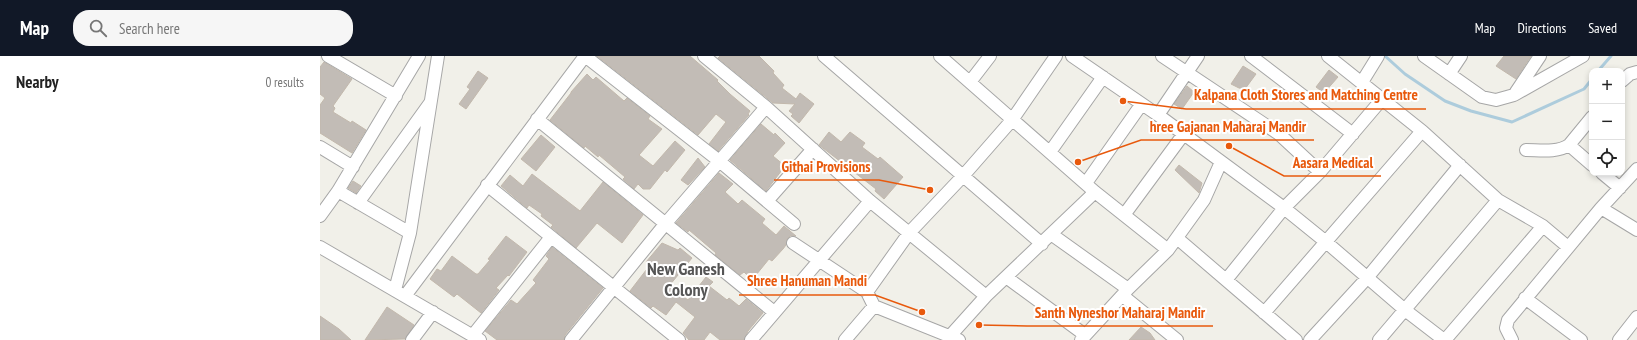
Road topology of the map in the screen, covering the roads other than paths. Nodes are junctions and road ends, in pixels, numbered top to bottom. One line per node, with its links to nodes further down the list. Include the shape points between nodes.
1 (328, 56): 28 (street)
2 (419, 56): 28 (street)
3 (438, 56): 30 (street)
4 (585, 56): 34 (street); 45 (street)
5 (704, 56): 32 (street)
6 (824, 56): 52 (street)
7 (940, 56): 25 (street)
8 (990, 56): 25 (street)
9 (1056, 56): 35 (street)
10 (1072, 56): 23 (street)
11 (1162, 56): 21 (street)
12 (1198, 56): 21 (street)
13 (1251, 56): 38 (street)
14 (1328, 56): 26 (street)
15 (1424, 56): 22 (street)
16 (1461, 56): 22 (street)
17 (1540, 56): 27 (street)
18 (1583, 56): 27 (street)
19 (1377, 57): 26 (street)
20 (1637, 72): 24 (street)
21 (1186, 73): 33 (street); 51 (street, via 1280,134)
22 (1449, 74): 27 (street, via 1482,97 1496,100)
23 (1104, 77): 31 (street); 44 (street)
24 (1625, 78)
25 (970, 82): 35 (street)
26 (1362, 82): 29 (street)
27 (1514, 95)
28 (396, 96): 49 (street)
29 (1383, 98): 37 (street); 38 (street)
30 (432, 100): 62 (street); 71 (street)
31 (1141, 104): 33 (street); 54 (street)
32 (766, 107): 42 (street); 45 (street)
33 (1158, 115): 39 (street)
34 (537, 119): 55 (street); 67 (street)
35 (1012, 120): 44 (street); 52 (street)
36 (1589, 121): 40 (street)
37 (1422, 131): 48 (street); 76 (street)
38 (1353, 134): 51 (street)
39 (1184, 135): 46 (street); 65 (street)
40 (1569, 145): 43 (street, via 1559,150); 47 (street)
41 (320, 147): 49 (street)
42 (813, 149): 60 (street); 61 (street)
43 (1526, 150)
44 (1050, 152): 54 (street)
45 (718, 160): 60 (street); 67 (street)
46 (1221, 162): 63 (street); 75 (street, via 1204,200)
47 (1589, 162)
48 (1460, 165): 59 (street); 84 (street)
49 (353, 167): 57 (street)
50 (1637, 170): 56 (street)
51 (1320, 172): 63 (street)
52 (963, 176): 72 (street); 78 (street)
53 (1606, 176): 56 (street)
54 (1086, 184): 58 (street)
55 (487, 185): 74 (street); 89 (street)
56 (1620, 188): 64 (street)
57 (338, 191): 62 (street); 66 (street)
58 (1095, 192): 65 (street); 73 (street)
59 (1498, 200): 69 (street); 93 (street)
60 (767, 201): 68 (street)
61 (870, 201): 72 (street); 82 (street)
62 (358, 203): 71 (street)
63 (1284, 208): 76 (street); 85 (street)
64 (1601, 208): 70 (street); 80 (street)
65 (1124, 215): 81 (street)
66 (320, 216)
67 (666, 223): 86 (street); 95 (street)
68 (794, 224)
69 (1543, 226): 80 (street); 110 (street)
70 (1637, 230)
71 (410, 233): 89 (street)
72 (909, 233): 87 (street); 90 (street)
73 (1051, 234): 78 (street); 88 (street)
74 (550, 237): 86 (street); 99 (street)
75 (1177, 238): 81 (street); 85 (street)
76 (1326, 242): 84 (street); 96 (street)
77 (793, 243): 82 (street)
78 (1042, 244): 83 (street)
79 (320, 247): 89 (street)
80 (1568, 247): 91 (street)
81 (1168, 250): 88 (street)
82 (819, 261): 87 (street); 95 (street)
83 (1006, 277): 90 (street); 98 (street)
84 (1366, 278): 93 (street); 108 (street)
85 (1226, 280): 96 (street)
86 (615, 287): 103 (street); 104 (street)
87 (867, 292): 92 (street)
88 (1126, 292): 98 (street); 101 (street)
89 (400, 293): 94 (street)
90 (986, 296): 100 (street)
91 (1525, 298): 111 (street, via 1506,324); 112 (street)
92 (874, 306): 100 (street); 106 (street)
93 (1405, 310): 109 (street); 110 (street)
94 (433, 312): 99 (street); 102 (street)
95 (774, 312): 105 (street)
96 (1264, 313): 107 (street)
97 (1637, 317): 113 (street)
98 (1083, 337)
99 (476, 338)
100 (955, 338)
101 (1173, 339)
102 (412, 340)
103 (571, 340)
104 (679, 340)
105 (751, 340)
106 (845, 340)
107 (1296, 340)
108 (1310, 340)
109 (1379, 340)
110 (1444, 340)
111 (1512, 340)
112 (1581, 340)
113 (1619, 340)

